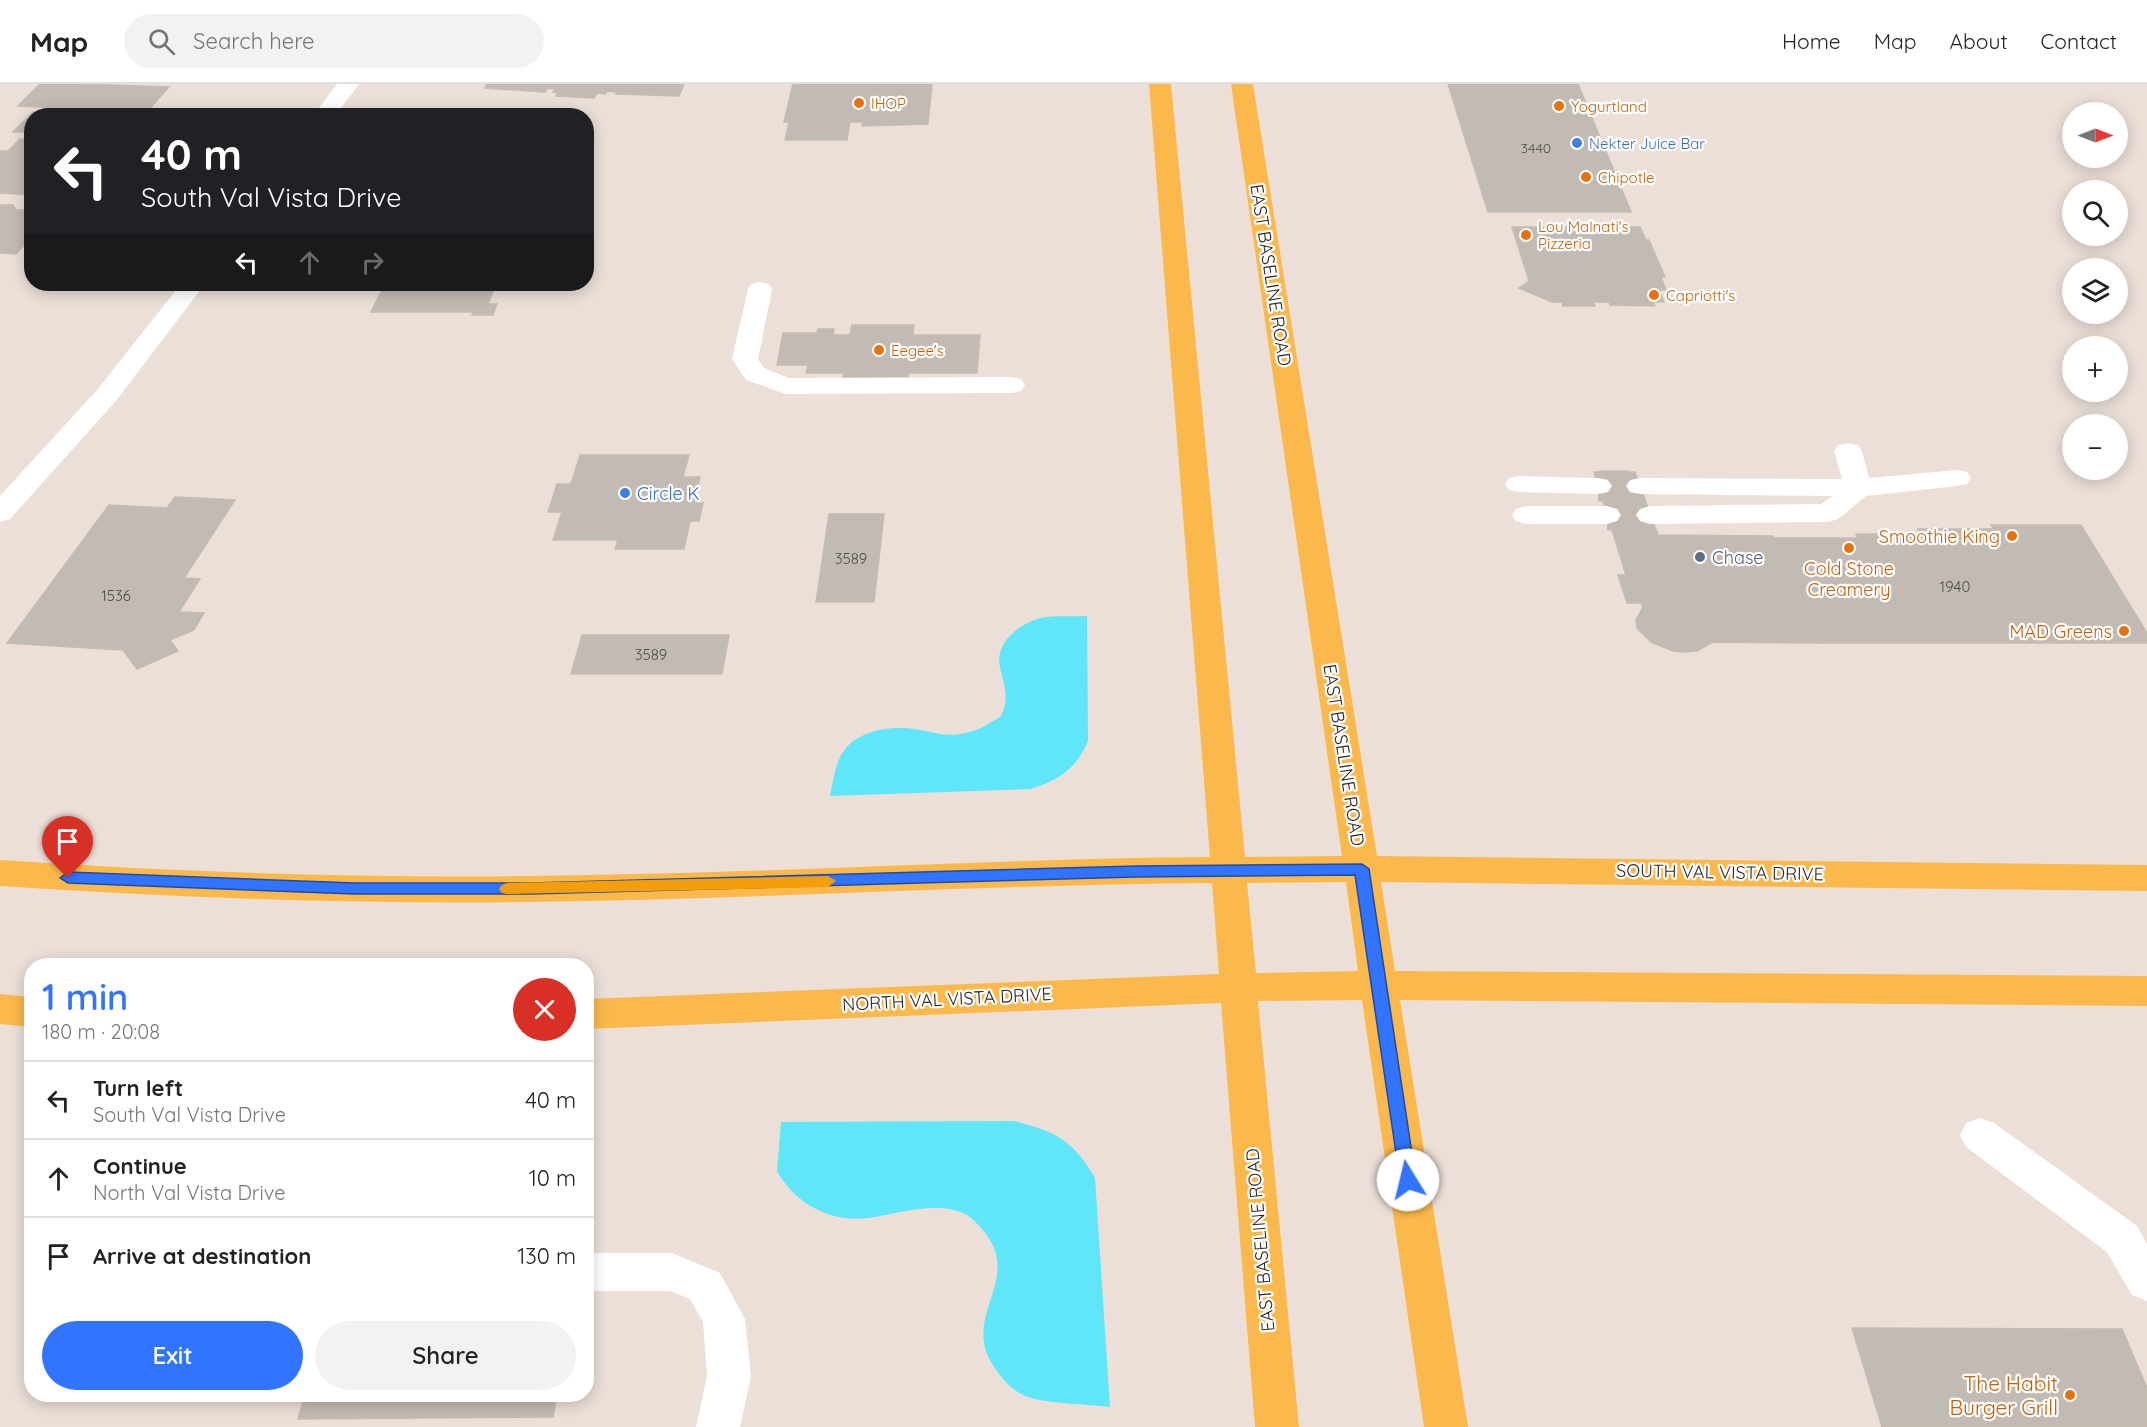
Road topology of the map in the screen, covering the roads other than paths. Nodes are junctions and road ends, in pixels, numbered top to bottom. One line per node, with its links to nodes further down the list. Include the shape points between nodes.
1 (348, 84): 4 (street)
2 (1160, 84): 16 (main road, EAST BASELINE ROAD)
3 (1242, 84): 15 (main road, EAST BASELINE ROAD)
4 (330, 108)
5 (760, 289): 7 (street, via 745,359 755,374 775,382 786,386)
6 (188, 291): 14 (street, via 106,396)
7 (1012, 385)
8 (1848, 451): 10 (street)
9 (1957, 478): 10 (street)
10 (1851, 495): 13 (street, via 1828,513)
11 (1522, 500): 12 (street)
12 (1602, 500)
13 (1645, 501)
14 (0, 513)
15 (1362, 869): 16 (main road, SOUTH VAL VISTA DRIVE); 18 (main road, SOUTH VAL VISTA DRIVE); 19 (main road, EAST BASELINE ROAD)
16 (1229, 871): 17 (main road, via 531,889 355,889); 20 (main road, EAST BASELINE ROAD)
17 (0, 873)
18 (2147, 878)
19 (1378, 985): 20 (main road, NORTH VAL VISTA DRIVE); 21 (main road); 30 (main road, EAST BASELINE ROAD)
20 (1237, 987): 24 (main road, NORTH VAL VISTA DRIVE); 29 (main road, EAST BASELINE ROAD)
21 (2147, 991)
22 (0, 1009): 23 (main road)
23 (24, 1011)
24 (594, 1014)
25 (1980, 1135): 27 (street, via 2122,1239)
26 (594, 1272): 28 (street, via 672,1272 705,1286 724,1319 729,1376)
27 (2147, 1282)
28 (718, 1427)
29 (1277, 1427)
30 (1446, 1427)

